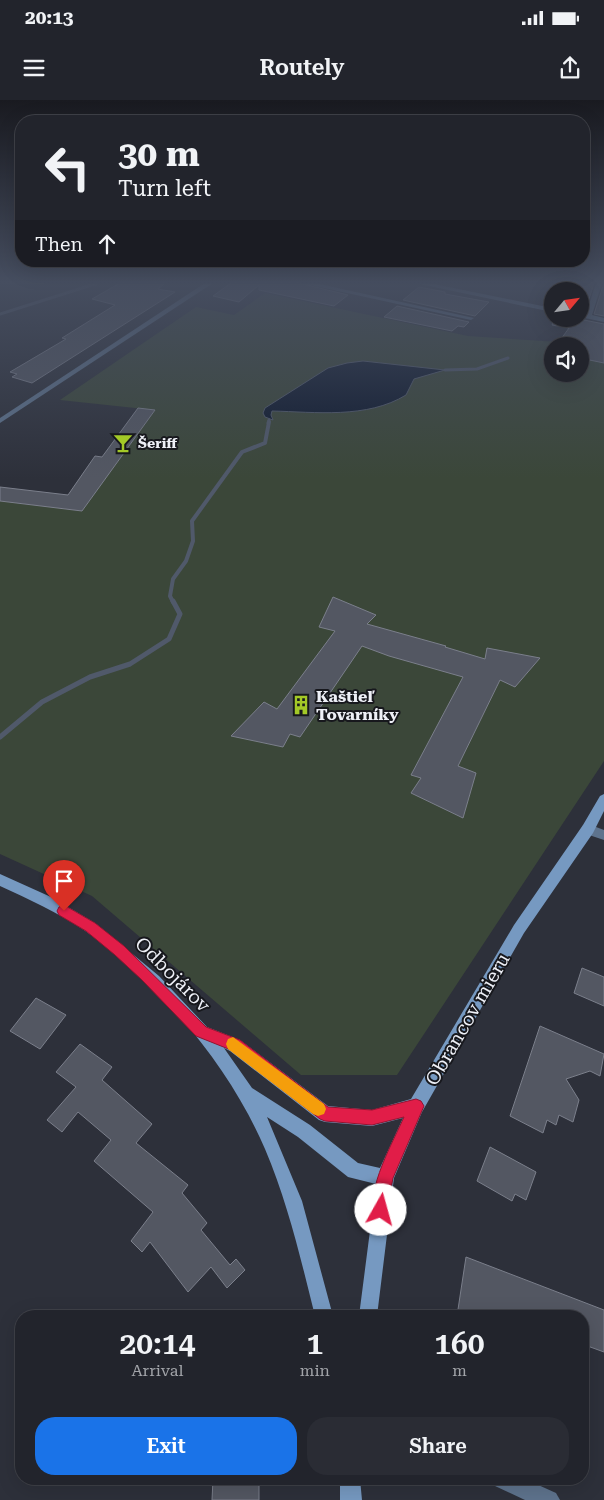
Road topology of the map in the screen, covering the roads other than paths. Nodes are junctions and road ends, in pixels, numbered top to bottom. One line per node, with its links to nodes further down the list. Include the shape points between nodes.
1 (111, 348): 2 (street)
2 (0, 421)
3 (604, 799): 4 (street, Obrancov mieru)
4 (588, 829): 5 (street); 9 (street, Obrancov mieru, via 519,929)
5 (604, 835)
6 (0, 880): 7 (street, Odbojárov, via 50,903 90,927 147,976)
7 (201, 1032): 8 (street, Odbojárov); 9 (street, via 235,1045 325,1114 372,1118)
8 (245, 1093): 10 (street, via 304,1131 354,1171); 11 (street, Odbojárov, via 294,1205)
9 (416, 1106): 10 (street, Obrancov mieru)
10 (385, 1178): 12 (street, Obrancov mieru)
11 (322, 1310)
12 (369, 1310)
13 (350, 1485): 15 (street)
14 (515, 1485): 16 (street)
15 (351, 1500)
16 (549, 1500)

